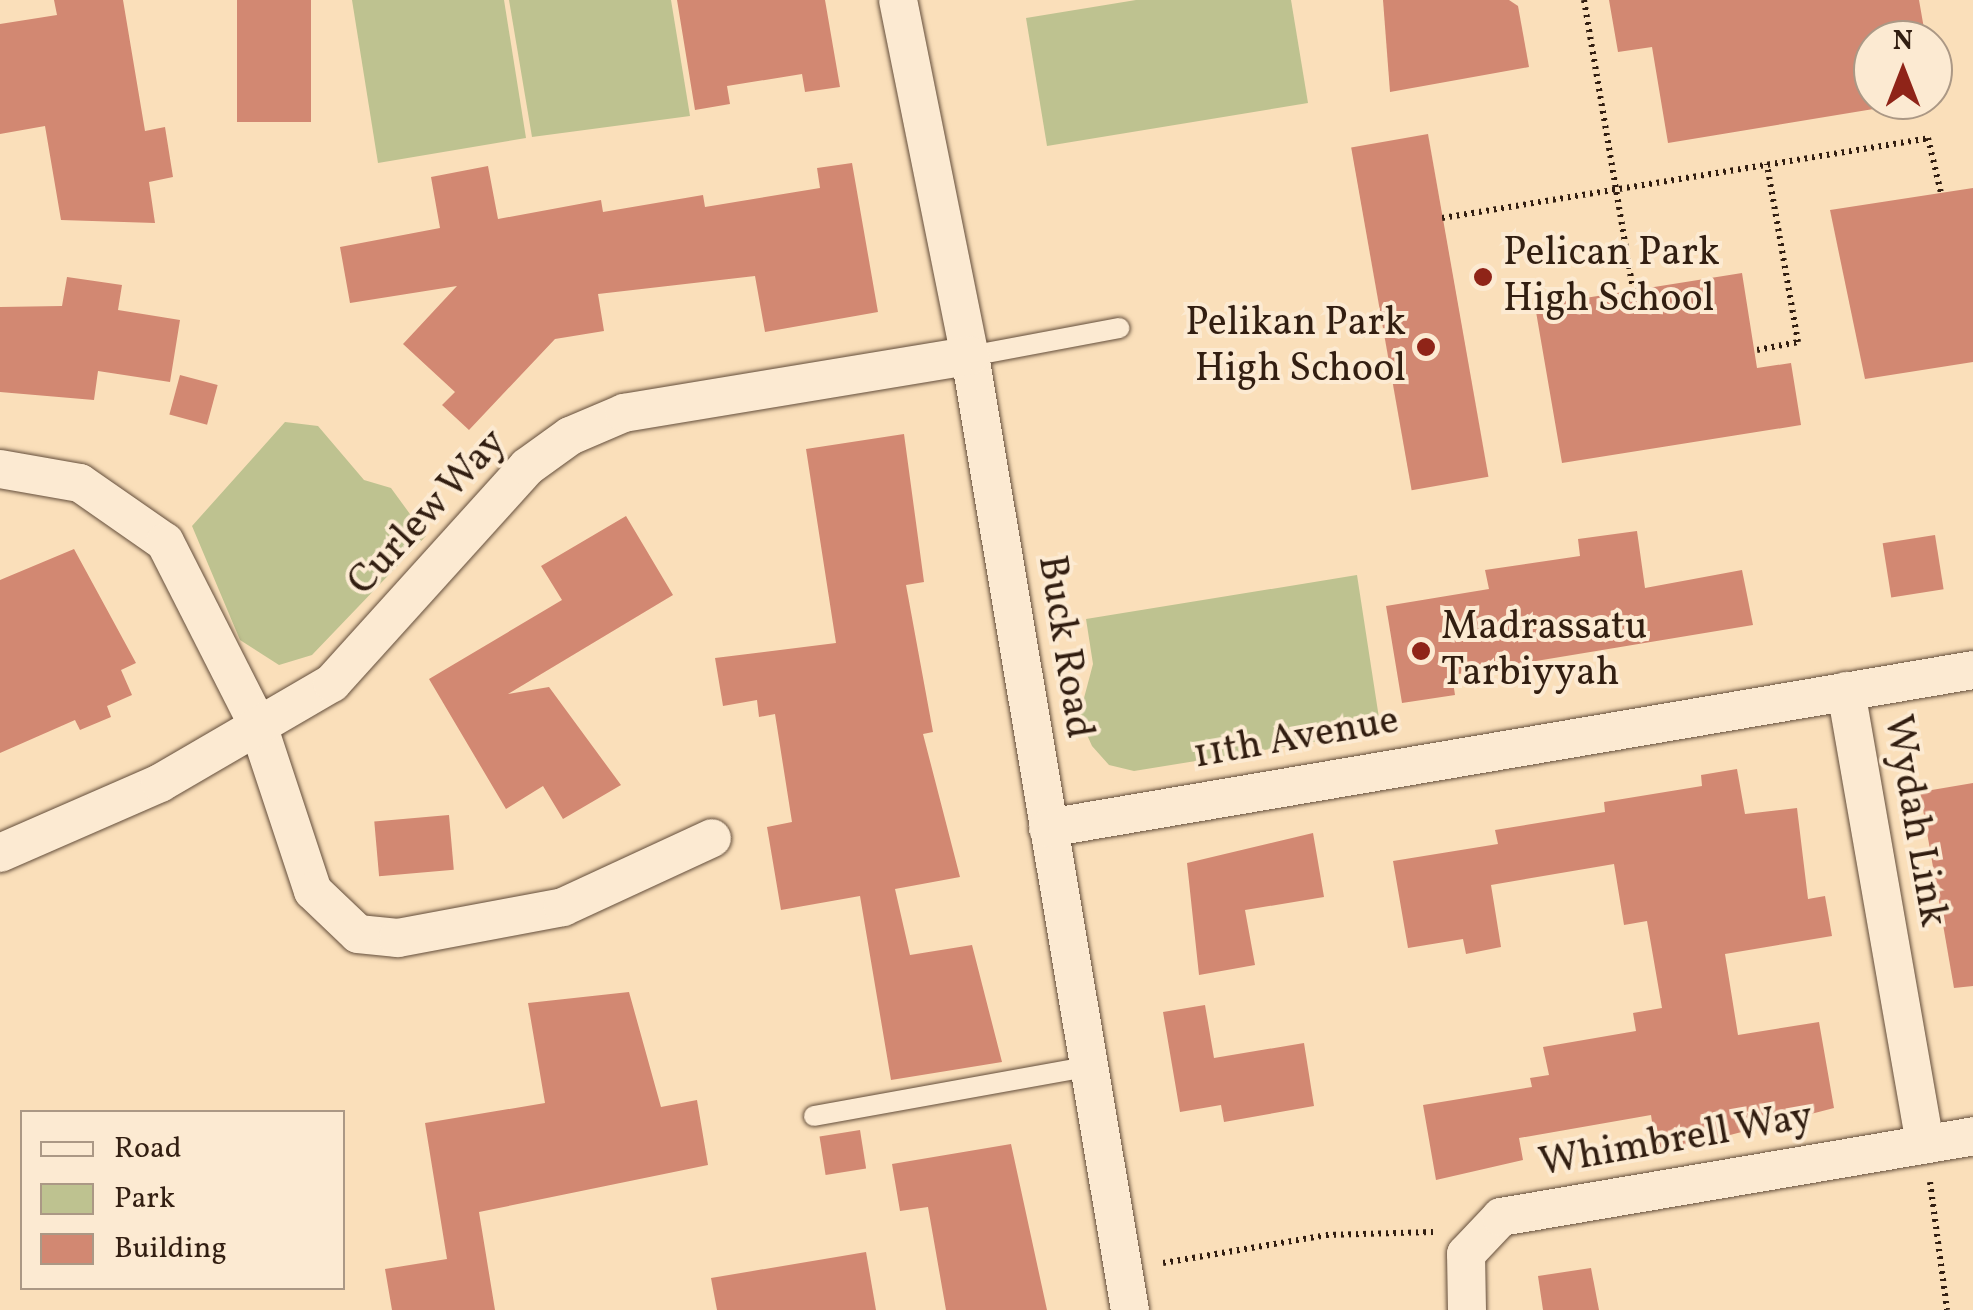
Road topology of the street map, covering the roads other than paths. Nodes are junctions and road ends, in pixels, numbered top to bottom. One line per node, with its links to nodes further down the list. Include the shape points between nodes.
1 (898, 0): 3 (street, Buck Road)
2 (1119, 328): 3 (lane)
3 (970, 356): 7 (street, Curlew Way, via 624,413 570,436 527,467 332,683); 8 (street, Buck Road)
4 (0, 468): 7 (street, via 80,483 164,542)
5 (1973, 670): 6 (street, 11th Avenue)
6 (1846, 691): 8 (street, 11th Avenue); 14 (street, Wydah Link)
7 (258, 725): 9 (street, via 313,891 340,924 374,939 563,907); 10 (street, Curlew Way, via 160,782)
8 (1048, 828): 11 (street, Buck Road)
9 (712, 838)
10 (0, 853)
11 (1087, 1067): 12 (lane); 15 (street, Buck Road)
12 (814, 1116)
13 (1973, 1136): 14 (street, Whimbrell Way)
14 (1925, 1144): 16 (street, Whimbrell Way, via 1553,1206 1480,1230 1466,1254)
15 (1130, 1310)
16 (1467, 1310)

